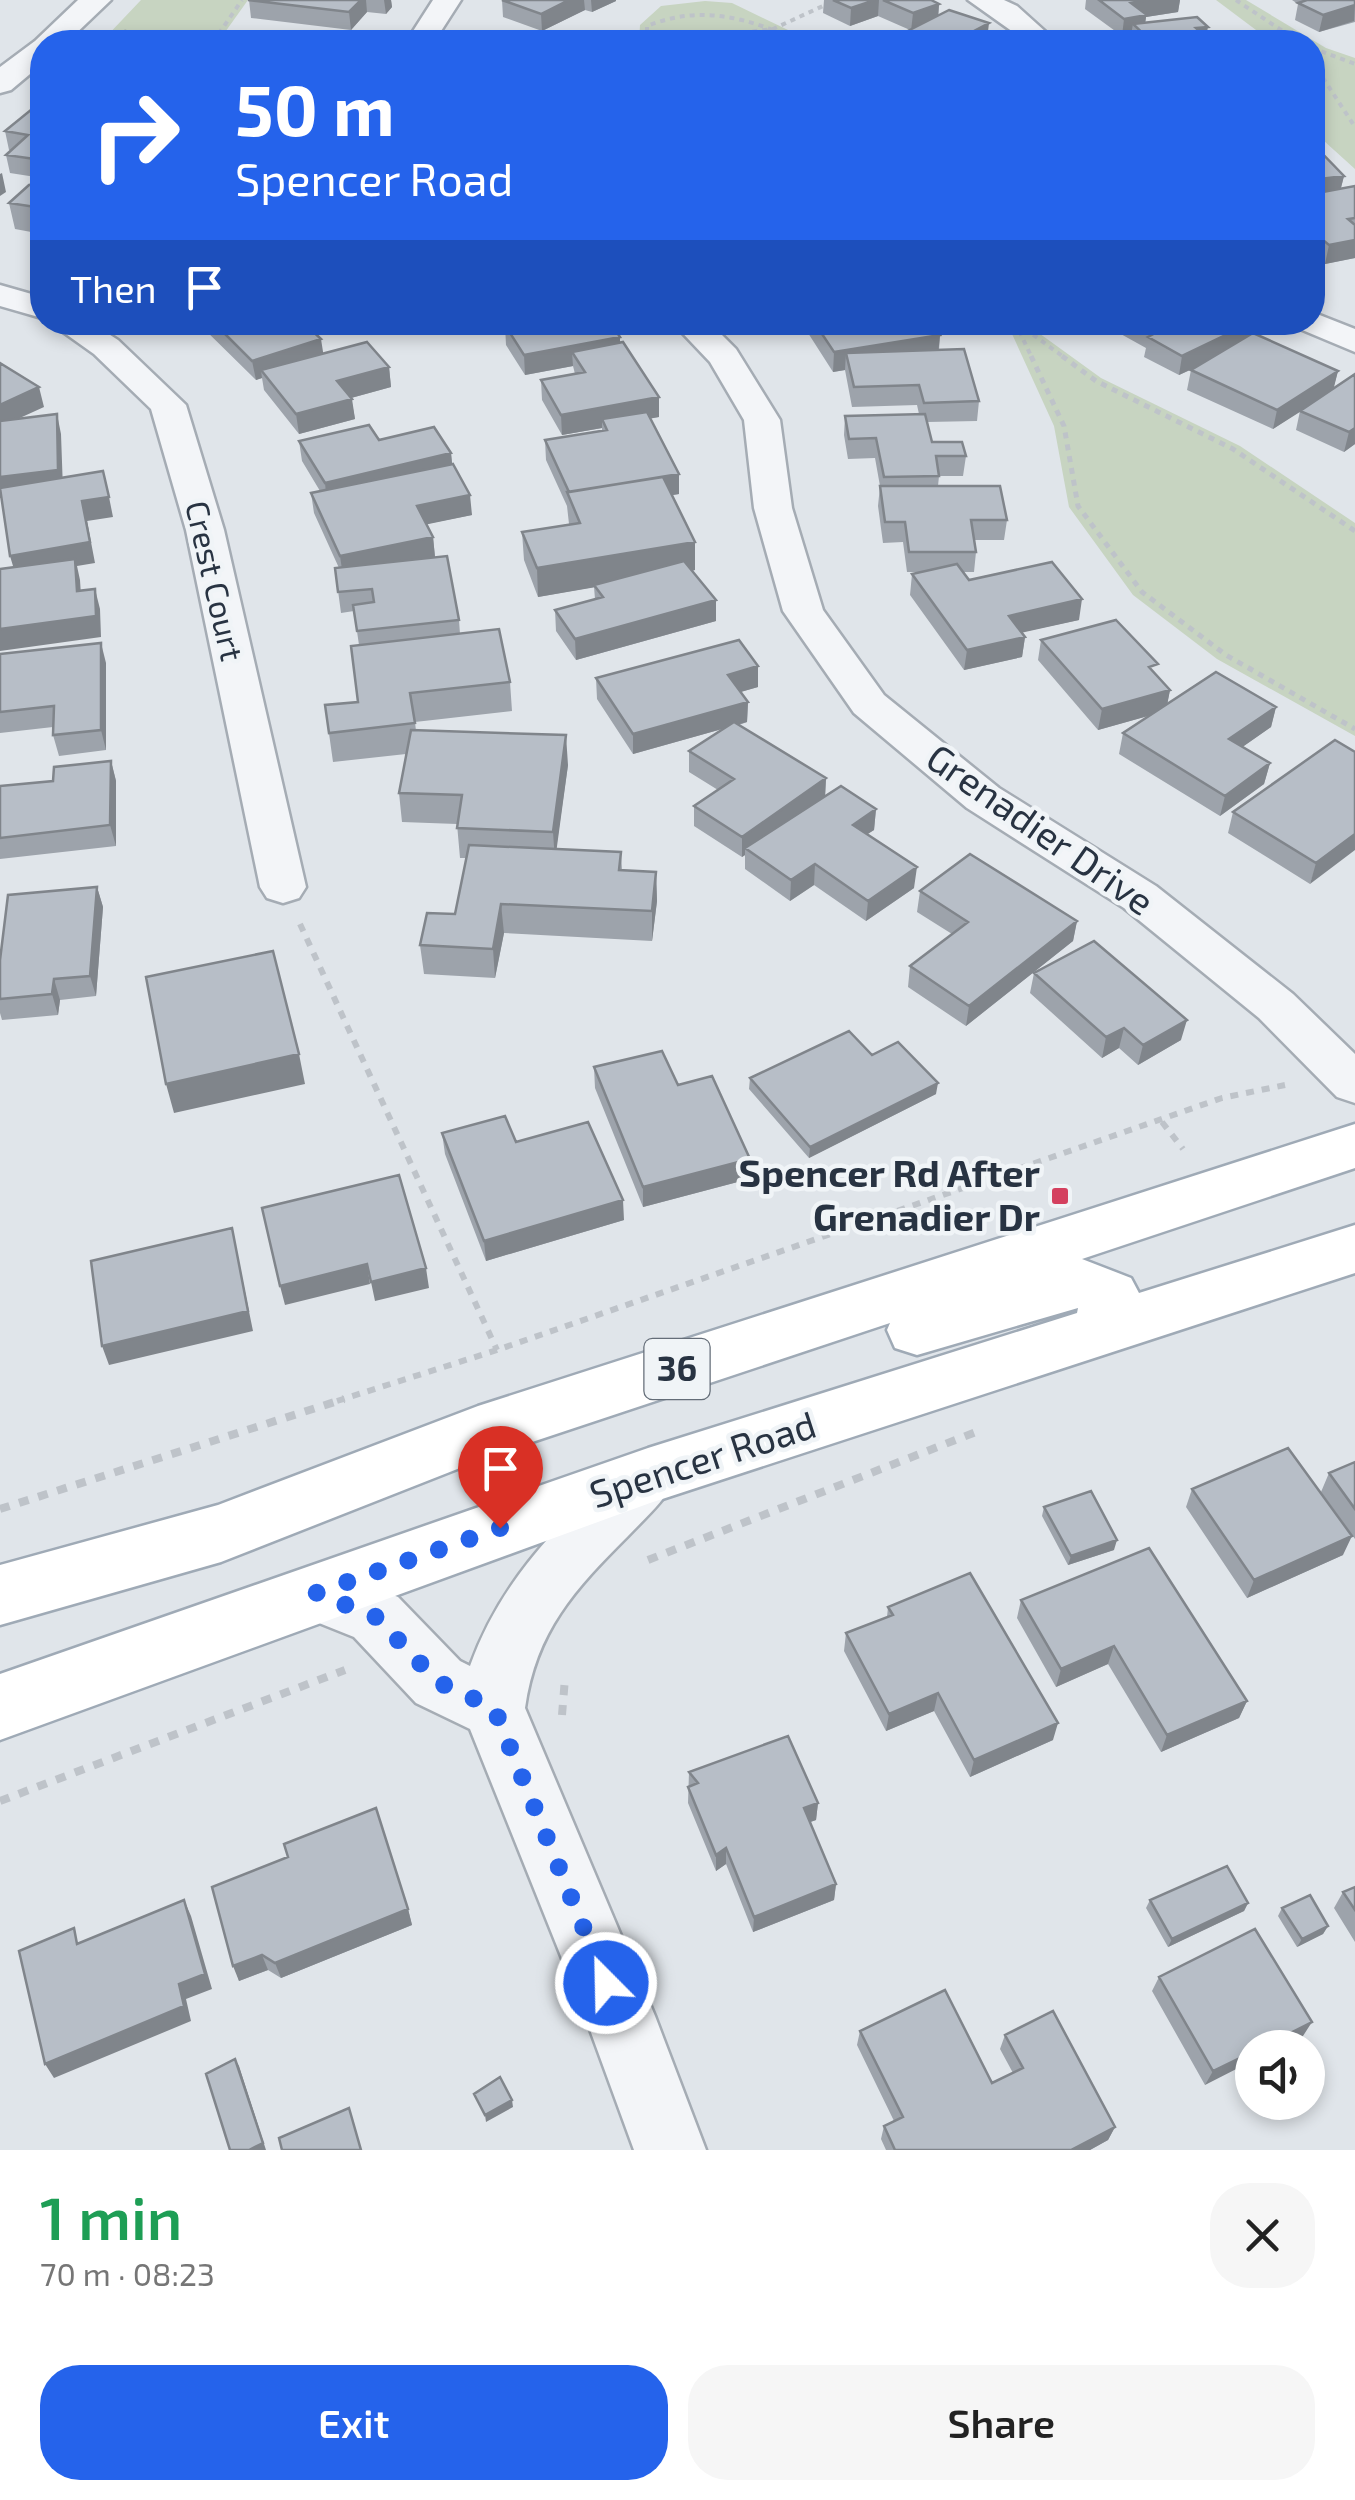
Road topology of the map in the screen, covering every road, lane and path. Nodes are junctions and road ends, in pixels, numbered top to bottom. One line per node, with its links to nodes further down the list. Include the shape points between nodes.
1 (96, 0): 10 (street)
2 (242, 0): 11 (path)
3 (447, 0): 12 (street)
4 (836, 0): 9 (path)
5 (982, 0): 15 (street)
6 (1236, 0): 16 (path)
7 (748, 14): 9 (path)
8 (656, 17): 13 (path)
9 (773, 29): 14 (path)
10 (63, 30)
11 (221, 30)
12 (428, 30)
13 (647, 30)
14 (765, 30)
15 (1029, 30)
16 (1281, 30)
17 (1325, 53): 19 (path)
18 (30, 58): 21 (street)
19 (1355, 64)
20 (1325, 80): 22 (path)
21 (0, 83)
22 (1355, 126)
23 (0, 295): 24 (street)
24 (30, 304)
25 (1325, 328): 30 (street)
26 (87, 335): 33 (street, Crest Court, via 168,405 204,530)
27 (702, 335): 35 (street, Grenadier Drive, via 724,356 762,420 773,508 804,611 869,704 983,798 1140,897 1276,1006)
28 (1022, 335): 32 (path, via 1064,426 1078,506 1142,592 1226,655)
29 (1034, 335): 31 (path, via 1096,380 1234,449)
30 (1355, 342)
31 (1355, 531)
32 (1355, 728)
33 (284, 887): 39 (path)
34 (1292, 1083): 39 (path, via 1222,1098)
35 (1355, 1084)
36 (1355, 1146): 41 (main road, 36)
37 (1355, 1249): 38 (main road, Spencer Road / 36)
38 (1100, 1332): 41 (main road, via 1110,1295 1076,1281 562,1444); 42 (main road, Spencer Road / 36)
39 (497, 1350): 43 (path)
40 (994, 1425): 44 (path)
41 (478, 1433): 46 (main road, 36, via 220,1533)
42 (648, 1476): 45 (main road, Spencer Road / 36); 50 (street, via 558,1564 532,1599 495,1678)
43 (0, 1508)
44 (633, 1571)
45 (316, 1593): 49 (main road, Spencer Road / 36); 50 (street, via 376,1617 438,1682)
46 (0, 1595)
47 (354, 1666): 51 (path)
48 (566, 1667): 50 (path, via 561,1719)
49 (0, 1706)
50 (501, 1728): 52 (street)
51 (0, 1801)
52 (670, 2150)

